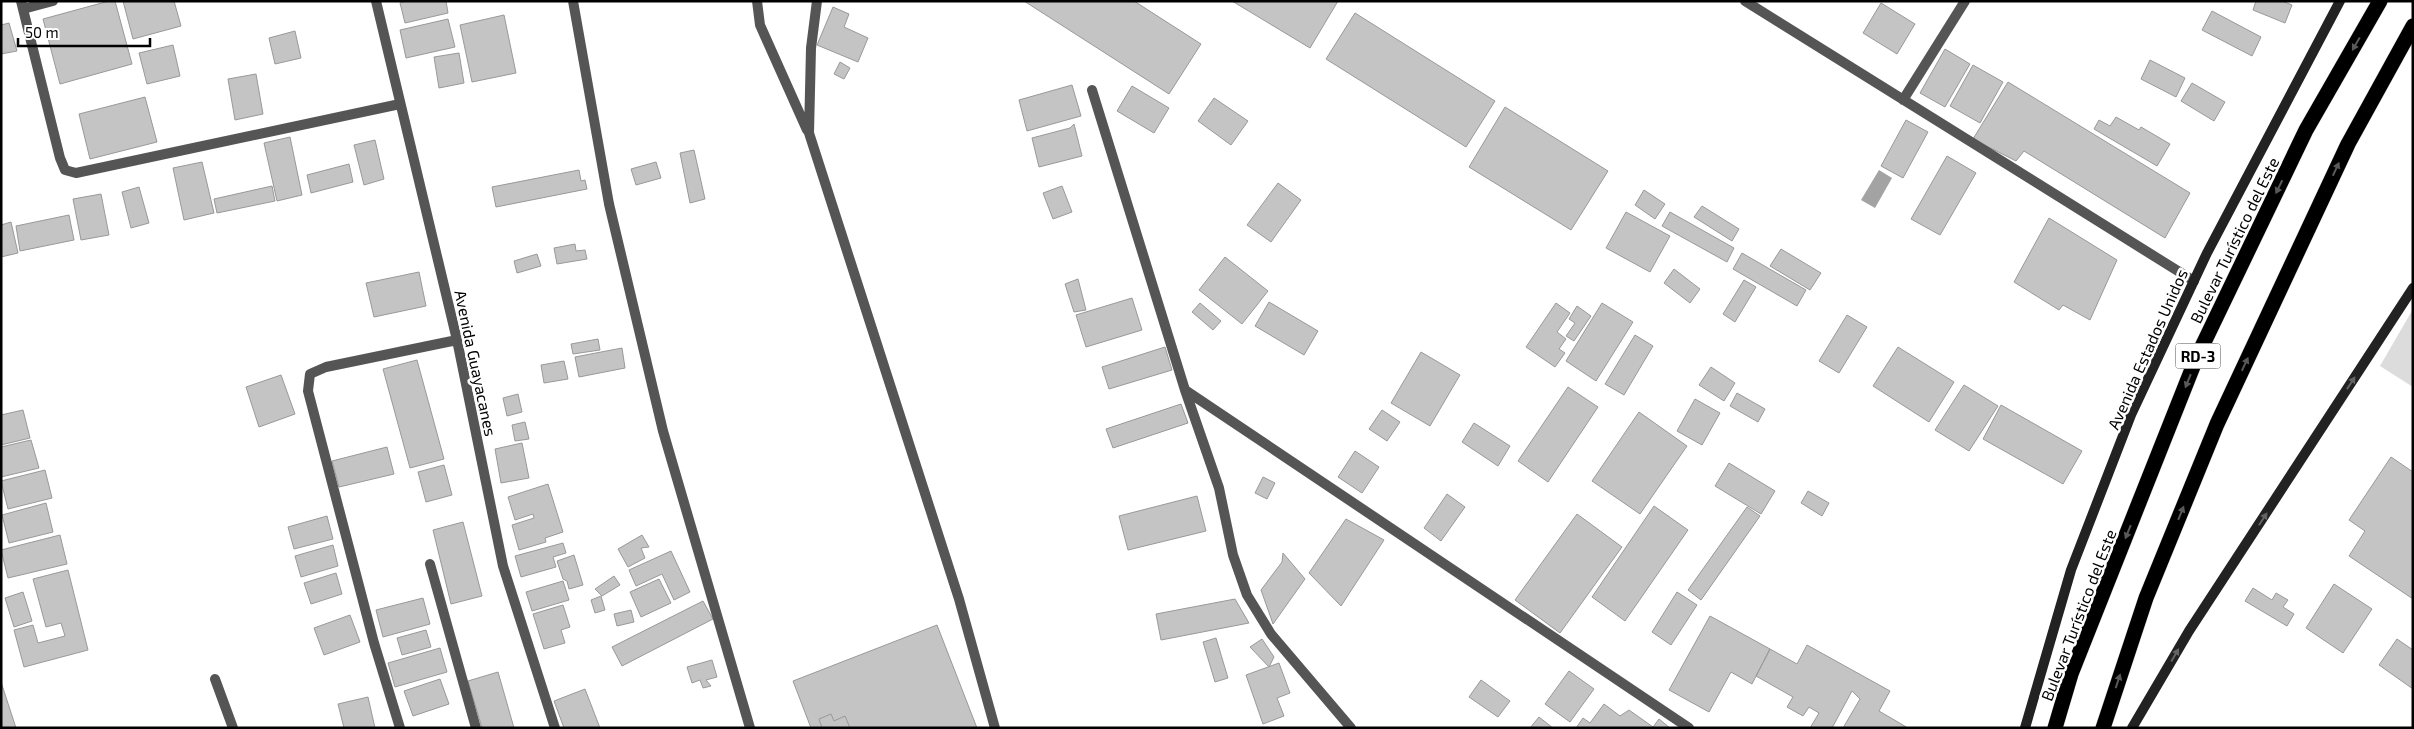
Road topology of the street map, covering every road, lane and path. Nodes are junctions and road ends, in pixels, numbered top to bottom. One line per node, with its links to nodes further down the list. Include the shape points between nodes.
1 (53, 1): 10 (street)
2 (376, 1): 14 (street, Avenida Guayacanes)
3 (573, 1): 26 (street, via 609,204 663,430)
4 (757, 1): 15 (street, via 760,25)
5 (817, 1): 15 (street)
6 (1745, 1): 13 (street)
7 (1965, 1): 13 (street)
8 (2340, 1): 16 (street, Avenida Estados Unidos)
9 (2380, 1): 31 (highway, Bulevar Turístico del Este / RD-3, one-way to 31, via 2306,130 2196,359 2071,674)
10 (22, 5): 14 (street, via 60,158 65,170 76,173)
11 (2413, 26): 32 (highway, RD-3, one-way to 11, via 2146,598 2217,424 2348,144)
12 (1092, 90): 19 (street)
13 (1903, 100): 16 (street)
14 (400, 104): 18 (street, Avenida Guayacanes)
15 (809, 133): 27 (street, via 958,599)
16 (2194, 281): 30 (street, Avenida Estados Unidos, via 2132,415 2071,570)
17 (2413, 288): 33 (street, one-way to 17, via 2189,630)
18 (457, 340): 23 (street, via 326,366 310,374 308,391 374,643); 25 (street, Avenida Guayacanes, via 503,566)
19 (1185, 390): 28 (street, via 1219,488 1233,555 1247,595 1271,634); 29 (street)
20 (430, 564): 24 (street)
21 (215, 680): 22 (street)
22 (233, 728)
23 (400, 728)
24 (476, 728)
25 (555, 728)
26 (750, 728)
27 (995, 728)
28 (1351, 728)
29 (1689, 728)
30 (2025, 728)
31 (2055, 728)
32 (2103, 728)
33 (2132, 728)

